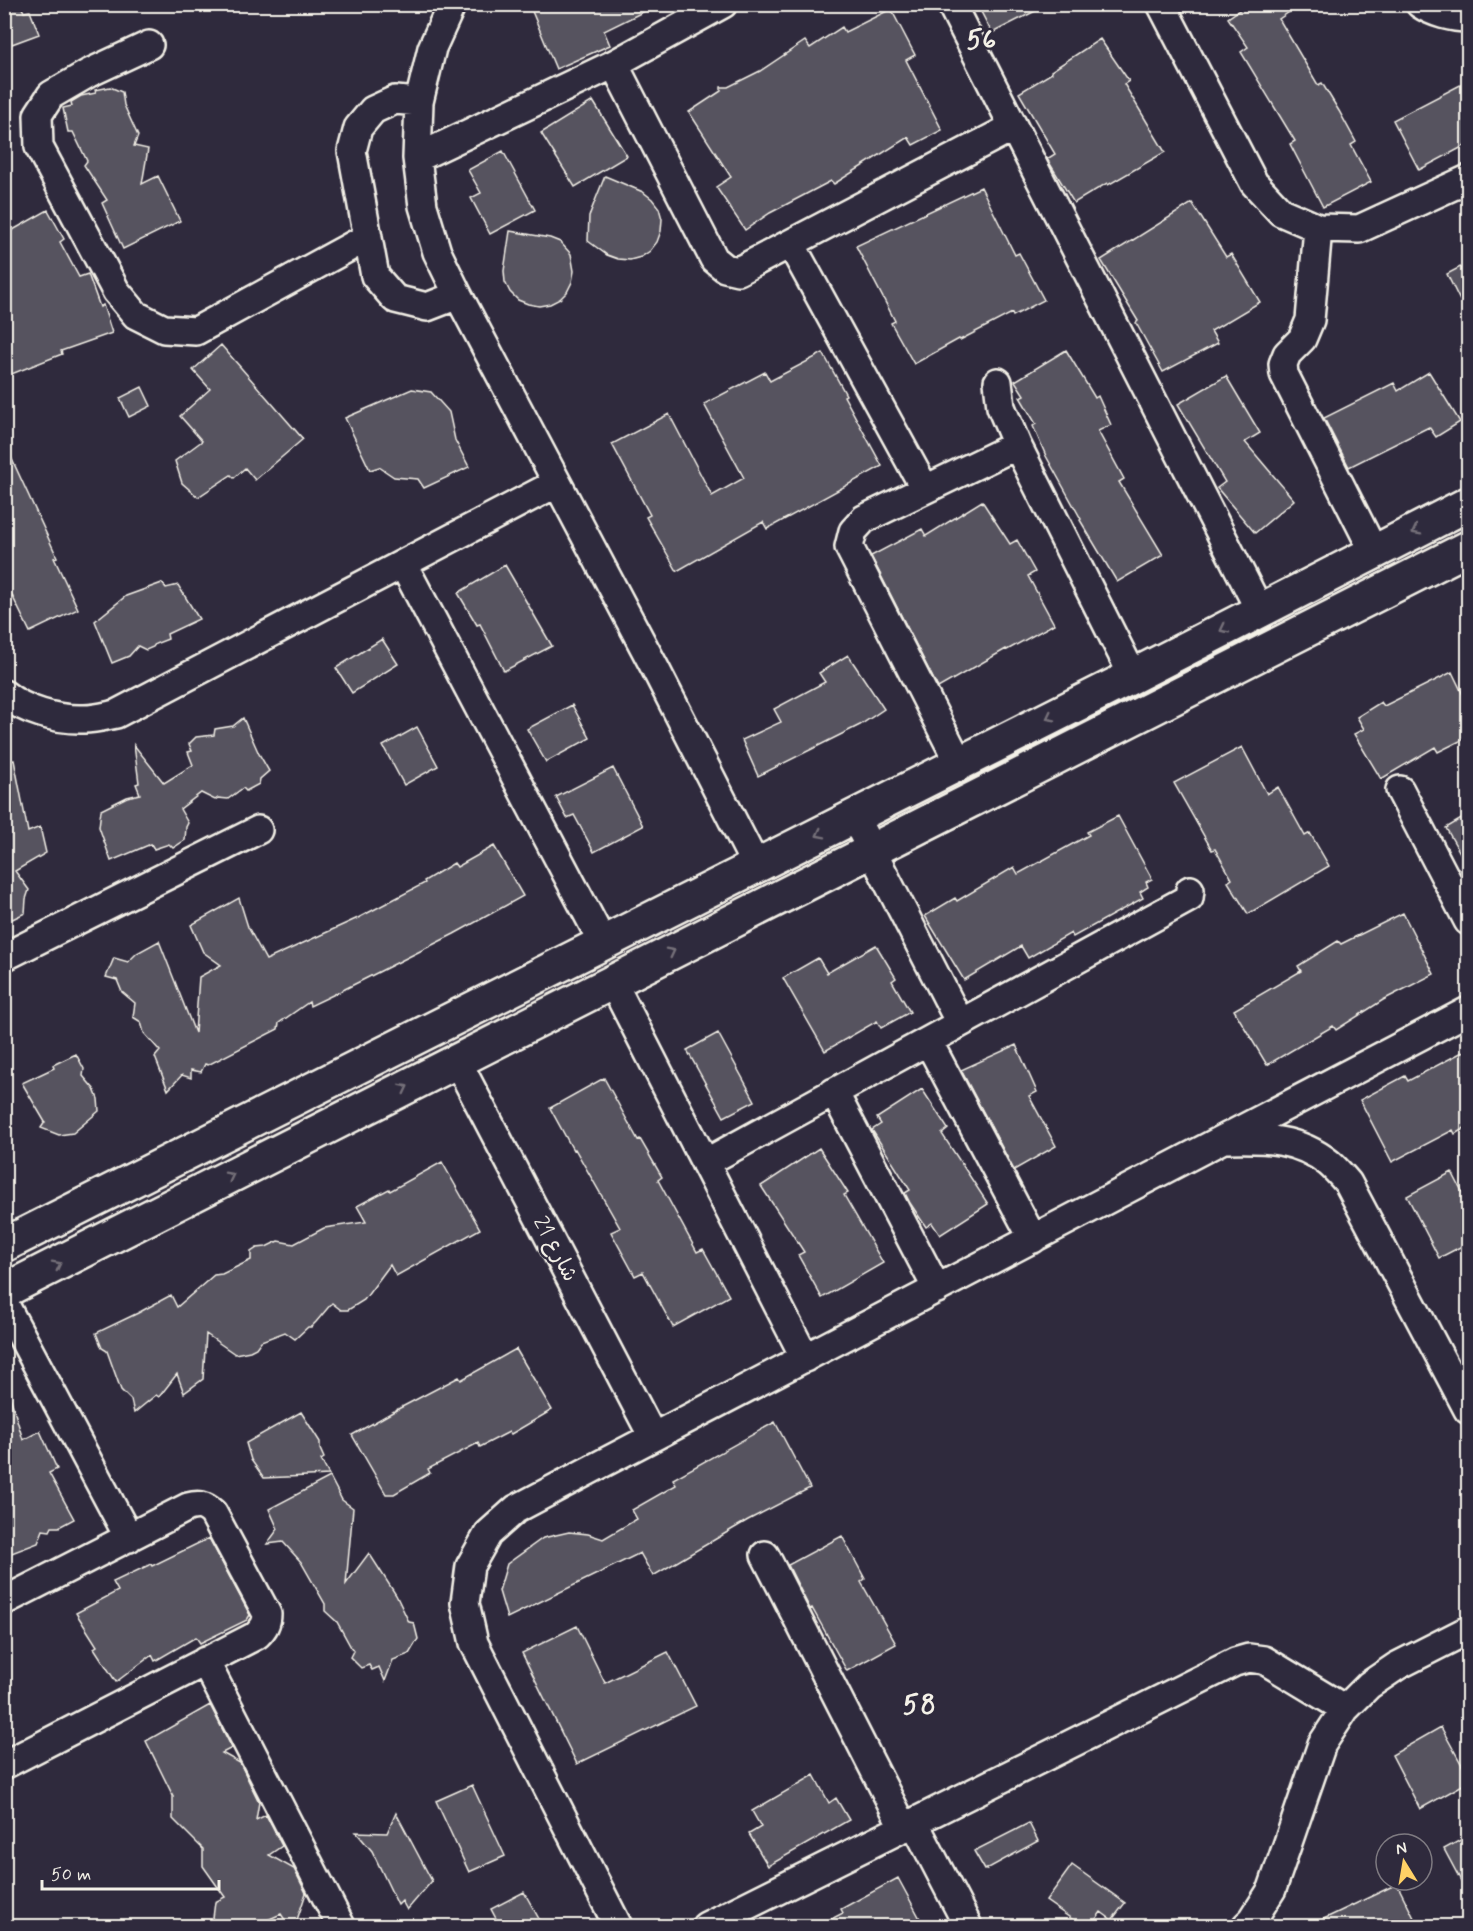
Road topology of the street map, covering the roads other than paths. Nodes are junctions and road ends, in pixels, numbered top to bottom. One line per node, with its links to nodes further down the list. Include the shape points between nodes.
1 (452, 4): 9 (street, via 432,48)
2 (723, 4): 8 (street)
3 (951, 4): 10 (street)
4 (1161, 4): 13 (street, via 1254,183 1281,212)
5 (1420, 4): 6 (street, via 1426,9)
6 (1468, 18)
7 (148, 45): 14 (street, via 51,95 38,115 39,147 116,291 136,315 164,329 195,331)
8 (614, 64): 11 (street); 15 (street, via 714,259 725,268 738,271)
9 (419, 102): 11 (street); 14 (street, via 395,100 373,110 358,128 352,151)
10 (1013, 127): 15 (street); 25 (street)
11 (417, 158): 16 (street, via 423,206 437,252)
12 (1468, 180): 13 (street, via 1359,229)
13 (1318, 228): 23 (street, via 1310,320 1302,339 1287,354 1284,374)
14 (369, 237): 16 (street, via 375,276 395,299 427,307)
15 (791, 244): 20 (street)
16 (458, 295): 19 (street)
17 (999, 382): 18 (street, via 1001,407)
18 (1017, 445): 20 (street); 26 (street)
19 (557, 483): 24 (street); 33 (street)
20 (925, 489): 28 (street, via 864,519 852,531 849,547)
21 (1468, 504): 23 (street, one-way to 23)
22 (1468, 548): 32 (street)
23 (1374, 552): 25 (street)
24 (403, 564): 27 (street, via 117,714 84,720 50,716); 36 (street)
25 (1260, 611): 26 (street, one-way to 26)
26 (1133, 676): 28 (street, one-way to 28)
27 (4, 694)
28 (959, 763): 30 (street)
29 (1400, 790): 35 (street)
30 (854, 816): 32 (street); 33 (street, one-way to 33)
31 (258, 830): 37 (street)
32 (872, 849): 39 (street, one-way to 32); 41 (street)
33 (756, 866): 36 (street)
34 (1190, 890): 41 (street, via 1189,898)
35 (1468, 921)
36 (607, 941): 38 (street); 39 (street, via 622,970)
37 (4, 957)
38 (569, 960): 39 (street, via 587,972 590,986); 48 (street)
39 (610, 983): 43 (street); 46 (street)
40 (1468, 1011): 45 (street)
41 (960, 1023): 42 (street)
42 (928, 1041): 44 (street); 47 (street)
43 (457, 1060): 50 (street, one-way to 43); 54 (street, شارع 21)
44 (834, 1092): 46 (street); 49 (street)
45 (1223, 1140): 47 (street); 53 (street, via 1280,1140 1329,1163 1348,1183)
46 (705, 1163): 52 (street)
47 (1033, 1239): 49 (street)
48 (4, 1245)
49 (937, 1289): 52 (street)
50 (4, 1291)
51 (4, 1303): 55 (street)
52 (805, 1358): 54 (street)
53 (1468, 1410)
54 (653, 1437): 64 (street, via 516,1509 488,1533 470,1566 465,1603 474,1643)
55 (129, 1538): 57 (street); 59 (street, via 197,1504 213,1513 267,1614 267,1622 257,1635)
56 (765, 1555): 62 (street)
57 (4, 1601)
58 (1468, 1630): 60 (street, via 1397,1666 1369,1685)
59 (205, 1661): 61 (street); 63 (street)
60 (1345, 1709): 62 (street, via 1264,1660 1249,1658); 67 (street, via 1322,1744 1272,1889)
61 (4, 1765)
62 (909, 1825): 65 (street); 66 (street)
63 (341, 1926)
64 (618, 1926)
65 (706, 1926)
66 (968, 1926)
67 (1246, 1926)

